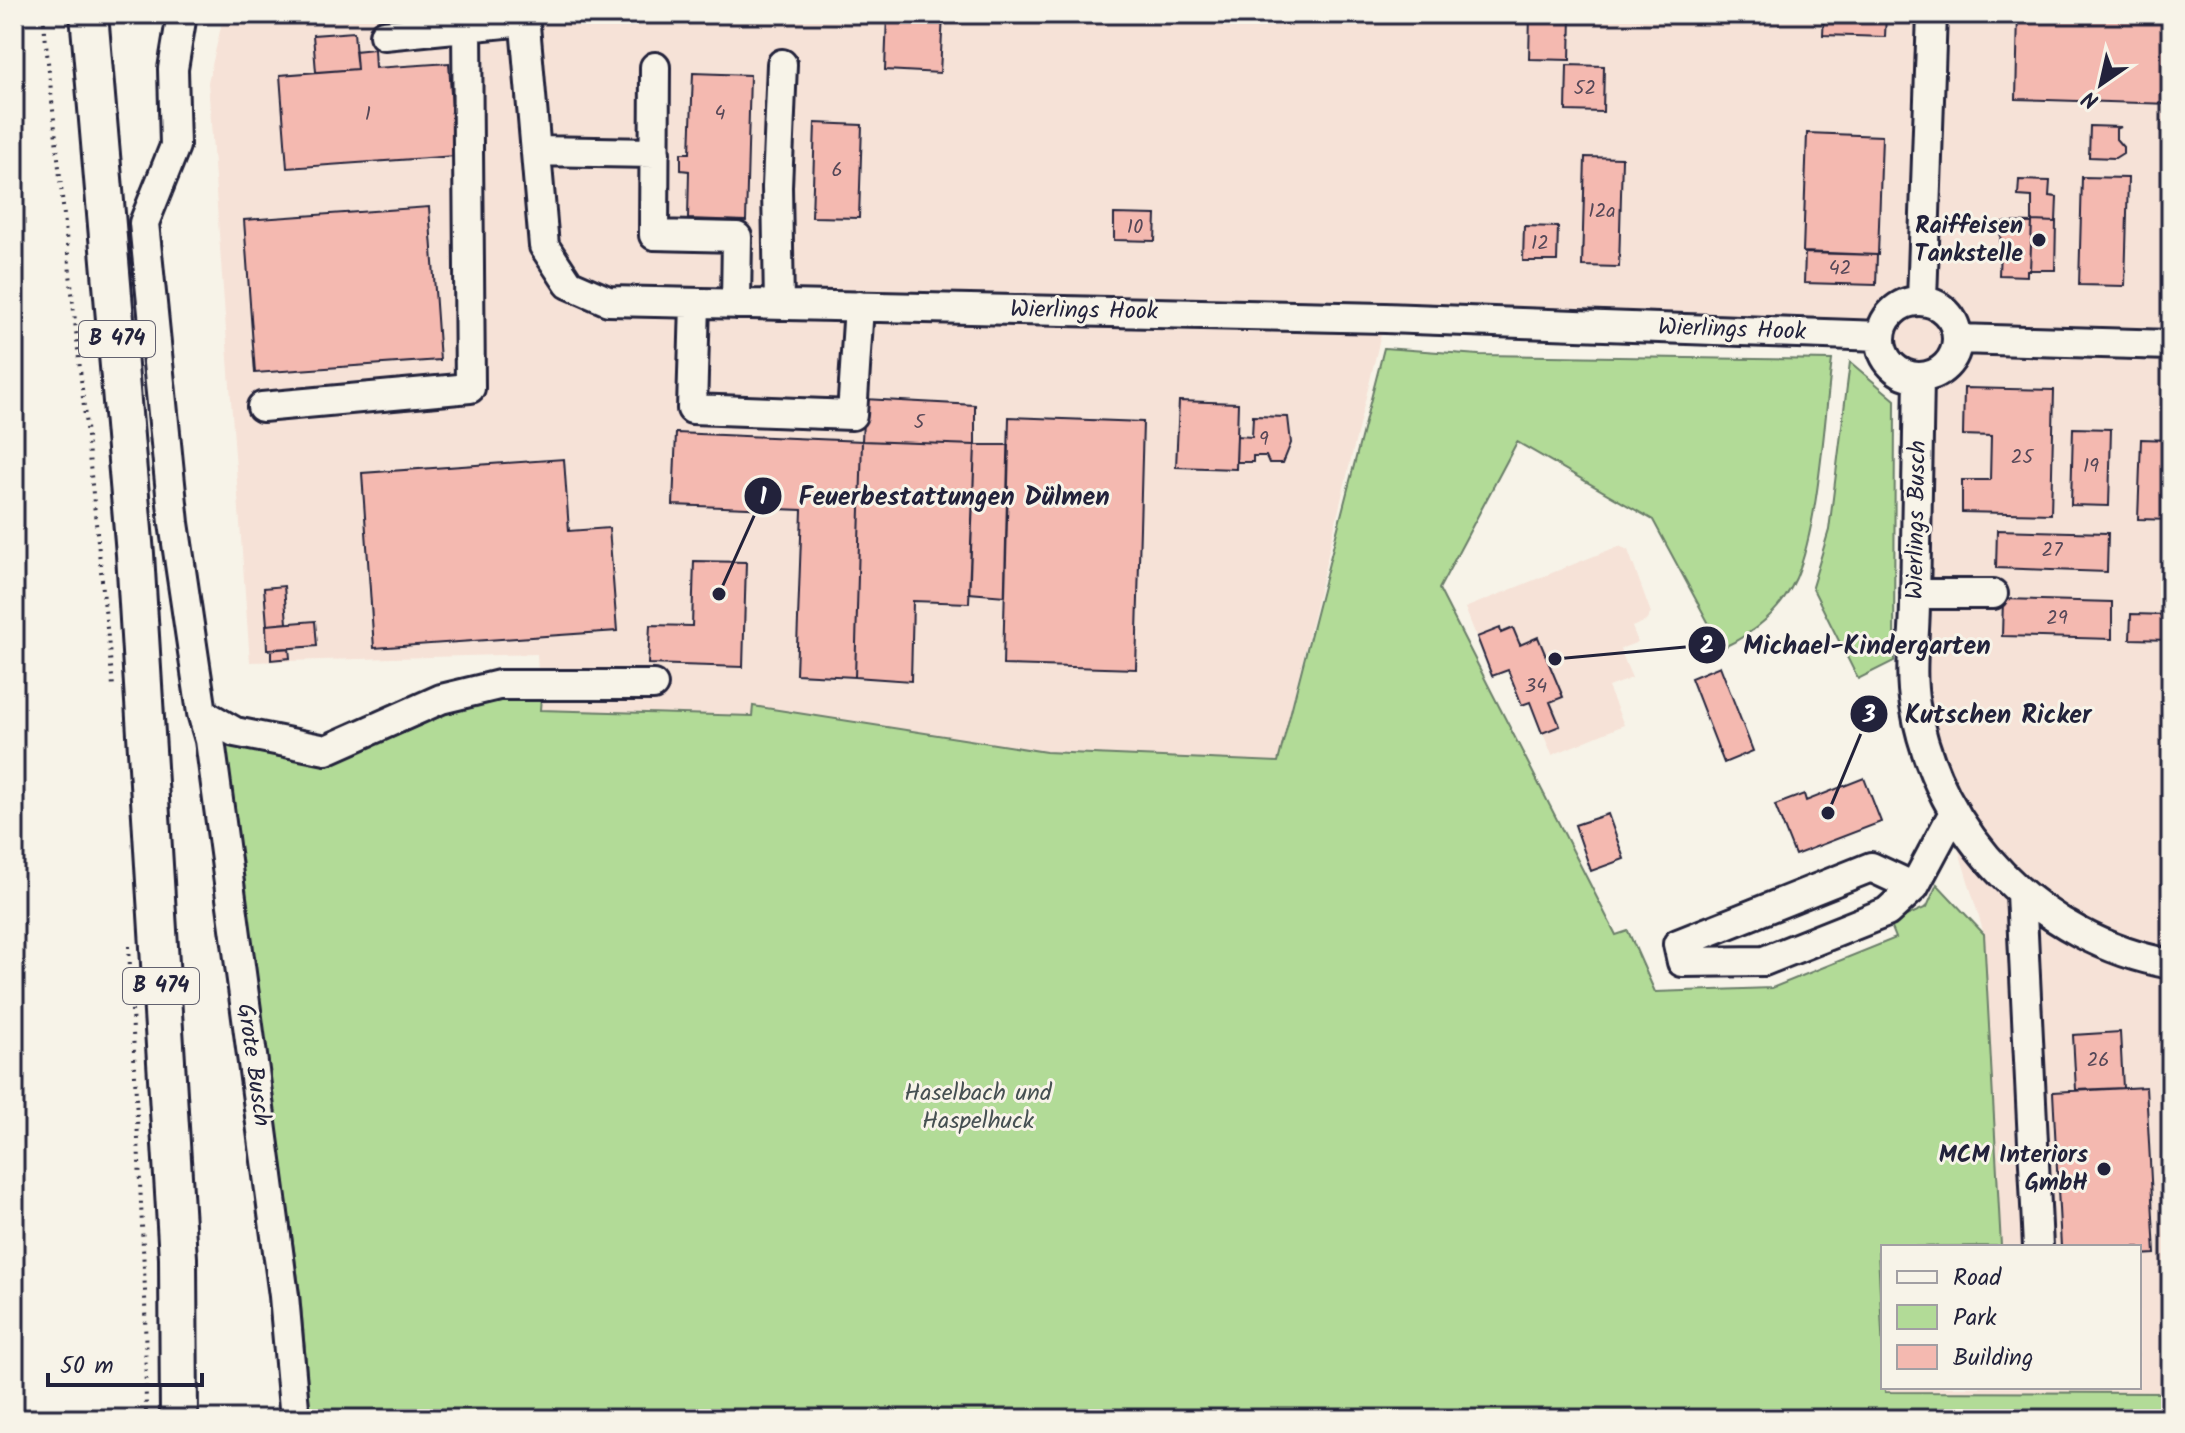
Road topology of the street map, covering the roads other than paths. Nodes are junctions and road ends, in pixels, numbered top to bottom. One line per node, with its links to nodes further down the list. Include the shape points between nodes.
1 (89, 14): 30 (main road, B 474, via 137,585 178,1258)
2 (182, 14): 24 (street, Grote Busch, via 173,69 175,146 144,223 174,523)
3 (1932, 14): 11 (street)
4 (525, 18): 5 (street); 9 (street, Wierlings Hook)
5 (467, 27): 6 (street); 20 (street, via 470,388)
6 (384, 35)
7 (782, 64): 14 (street)
8 (655, 67): 10 (street)
9 (536, 151): 10 (street); 12 (street, Wierlings Hook, via 544,246 569,284 608,301)
10 (655, 153): 13 (street, via 654,235 737,237)
11 (1922, 300): 16 (street, via 1894,309); 17 (street, via 1948,312)
12 (695, 303): 13 (street, Wierlings Hook); 15 (street, via 692,409 852,415)
13 (736, 304): 14 (street, Wierlings Hook)
14 (779, 305): 15 (street, Wierlings Hook)
15 (859, 306): 16 (street, Wierlings Hook)
16 (1881, 336): 19 (street, via 1889,363)
17 (1958, 339): 18 (street); 19 (street, via 1951,362 1931,376)
18 (2171, 345)
19 (1919, 377): 21 (street, Wierlings Busch)
20 (262, 407)
21 (1915, 594): 22 (street); 25 (street, Wierlings Busch, via 1914,702 1927,758)
22 (1993, 594)
23 (653, 685): 24 (street, via 499,685 441,699 326,750 235,732)
24 (202, 713): 31 (street, Grote Busch, via 284,1296)
25 (1953, 814): 26 (street); 27 (street, Wierlings Busch, via 1979,851)
26 (1914, 887): 26 (street, via 1887,912 1764,961 1682,962 1678,944 1871,867)
27 (2021, 893): 28 (street, Wierlings Busch, via 2115,950); 29 (street)
28 (2171, 964)
29 (2038, 1245)
30 (179, 1419)
31 (295, 1419)

